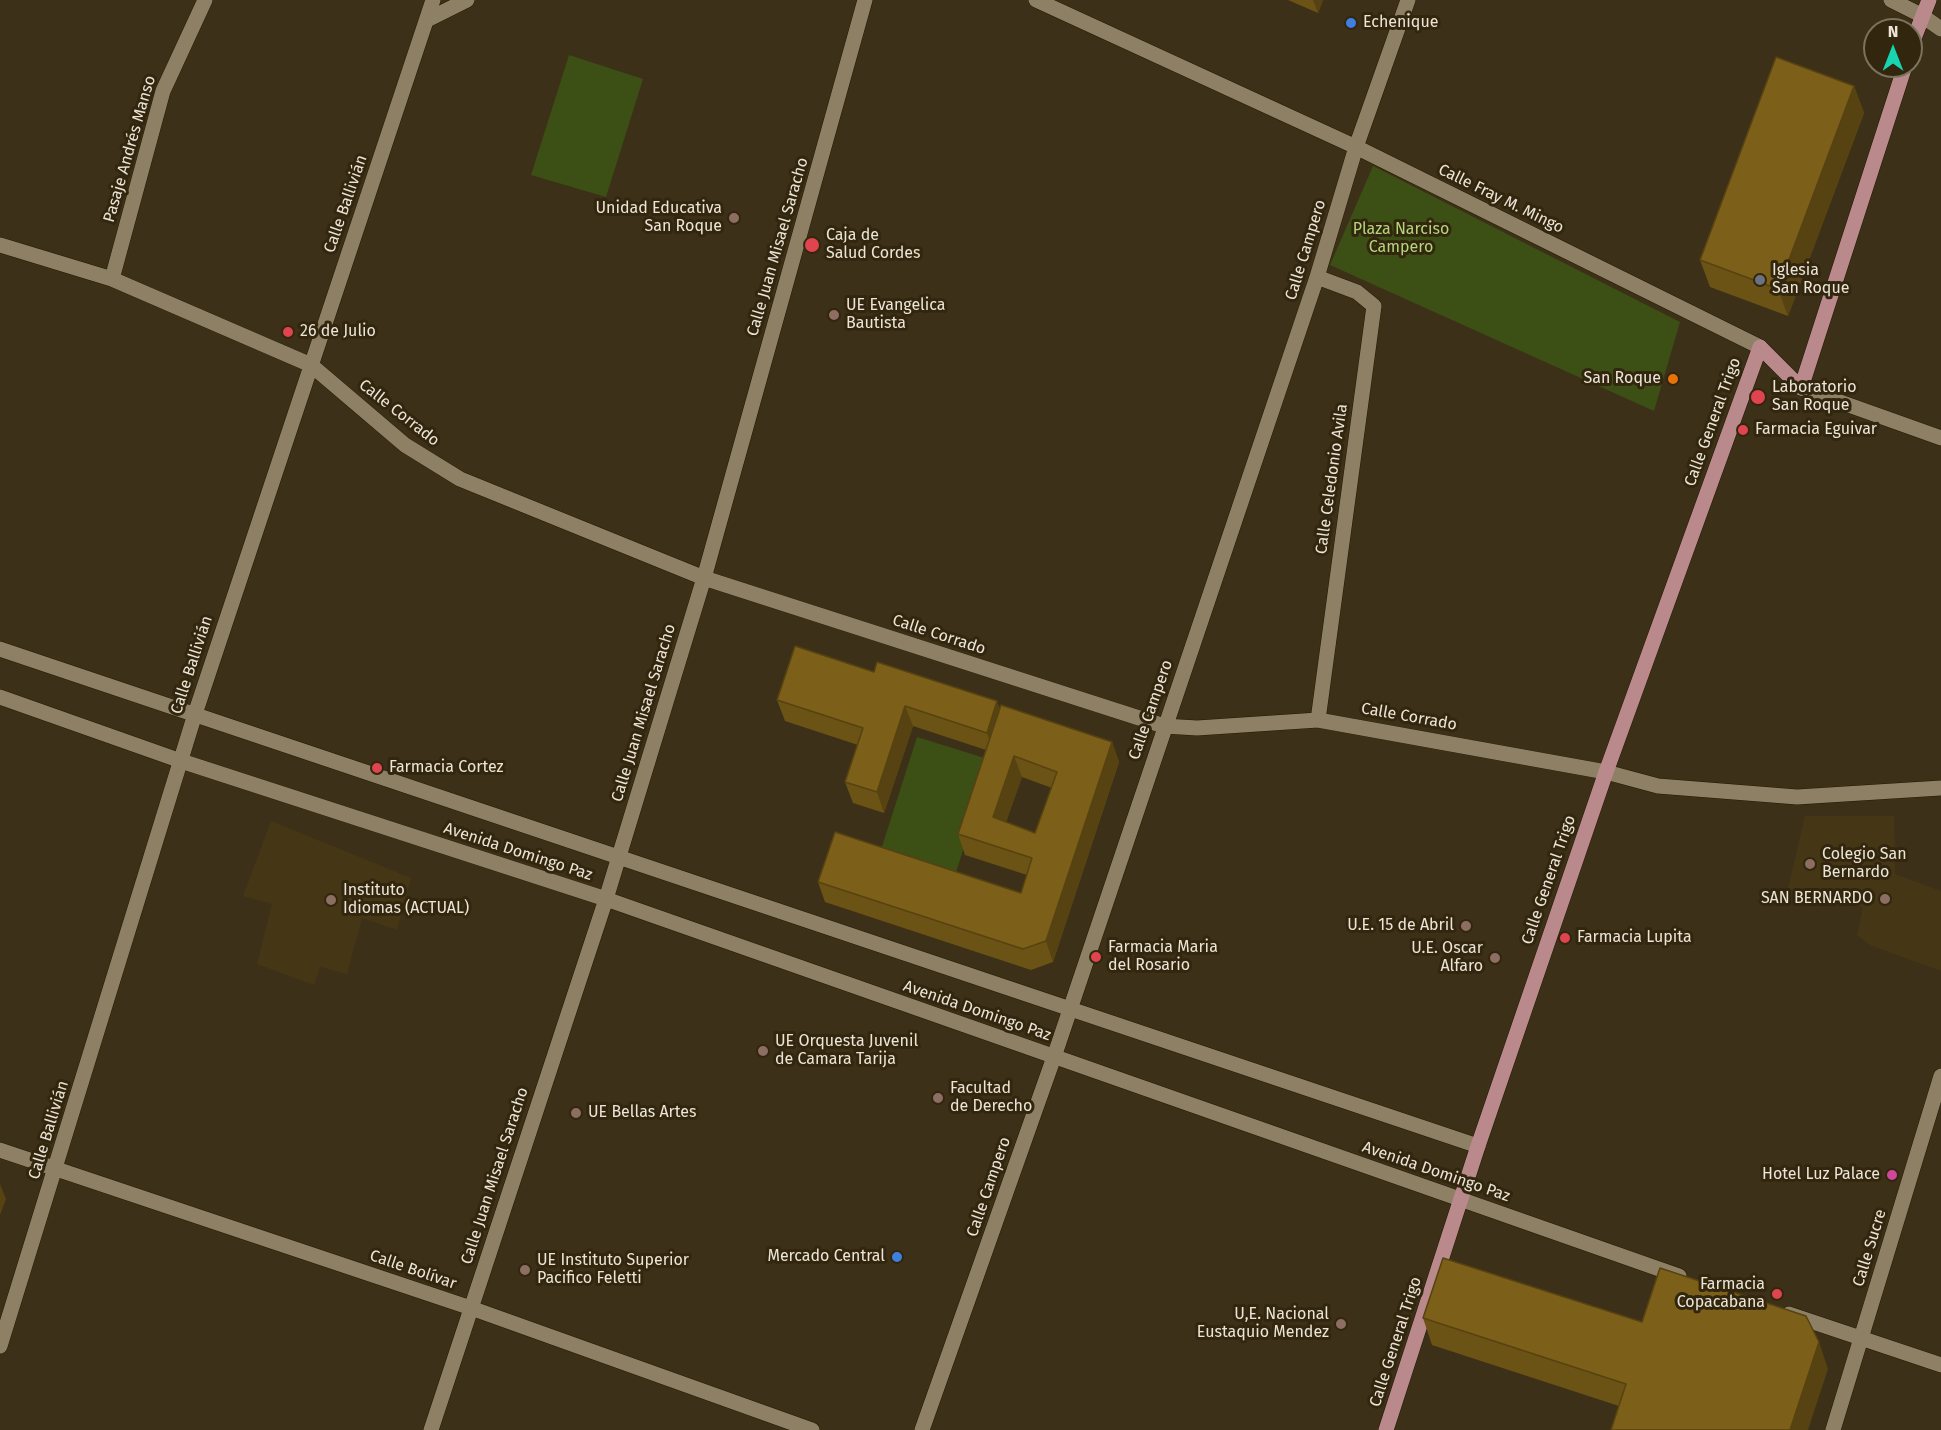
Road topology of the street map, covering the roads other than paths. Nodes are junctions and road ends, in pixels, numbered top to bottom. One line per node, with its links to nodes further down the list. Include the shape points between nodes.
1 (206, 0): 17 (street, Pasaje Andrés Manso, via 163,91)
2 (433, 0): 11 (street, Calle Ballivián)
3 (466, 0): 11 (street)
4 (865, 0): 22 (street, Calle Juan Misael Saracho)
5 (1037, 0): 14 (street, Calle Fray M. Mingo)
6 (1408, 0): 14 (street, Calle Campero)
7 (1891, 0): 9 (street)
8 (1929, 0): 9 (main road)
9 (1921, 15): 10 (main road); 12 (street)
10 (1920, 18)
11 (427, 20): 19 (street, Calle Ballivián)
12 (1941, 29)
13 (1901, 78): 20 (main road)
14 (1356, 147): 16 (street, Calle Campero); 18 (street, Calle Fray M. Mingo)
15 (0, 245): 17 (street, Calle Corrado)
16 (1317, 277): 26 (street, Calle Celedonio Avila, via 1357,292 1374,306); 27 (street, Calle Campero)
17 (112, 279): 19 (street, Calle Corrado)
18 (1760, 347): 20 (main road, Calle Fray M. Mingo); 29 (main road, Calle General Trigo)
19 (311, 365): 22 (street, Calle Corrado, via 405,445 460,479); 25 (street, Calle Ballivián)
20 (1801, 388): 21 (street, Calle Fray M. Mingo)
21 (1941, 438)
22 (704, 578): 27 (street, Calle Corrado); 31 (street, Calle Juan Misael Saracho)
23 (0, 649): 25 (street, Avenida Domingo Paz)
24 (0, 697): 28 (street, Avenida Domingo Paz)
25 (195, 714): 28 (street, Calle Ballivián); 31 (street, Avenida Domingo Paz)
26 (1318, 720): 27 (street, Calle Corrado, via 1197,728); 29 (street, Calle Corrado)
27 (1164, 726): 33 (street, Calle Campero)
28 (181, 761): 32 (street, Avenida Domingo Paz); 38 (street, Calle Ballivián)
29 (1606, 772): 30 (street, Calle Corrado, via 1658,786 1797,797); 36 (main road, Calle General Trigo)
30 (1941, 788)
31 (618, 856): 32 (street, Calle Juan Misael Saracho); 33 (street, Avenida Domingo Paz)
32 (606, 899): 34 (street, Avenida Domingo Paz); 41 (street, Calle Juan Misael Saracho)
33 (1069, 1009): 34 (street, Calle Campero); 36 (street, Avenida Domingo Paz)
34 (1054, 1057): 39 (street, Avenida Domingo Paz); 48 (street, Calle Campero)
35 (1941, 1076): 43 (street, Calle Sucre)
36 (1478, 1146): 39 (main road, Calle General Trigo)
37 (0, 1150): 38 (street, Calle Bolívar)
38 (56, 1169): 41 (street, Calle Bolívar); 44 (street, Calle Ballivián)
39 (1461, 1200): 40 (street, Avenida Domingo Paz); 49 (main road, Calle General Trigo)
40 (1694, 1281)
41 (471, 1308): 46 (street, Calle Juan Misael Saracho); 47 (street, Calle Bolívar)
42 (1772, 1308): 43 (street)
43 (1861, 1339): 45 (street); 50 (street, Calle Sucre)
44 (0, 1346)
45 (1941, 1365)
46 (431, 1430)
47 (812, 1430)
48 (922, 1430)
49 (1386, 1430)
50 (1833, 1430)

